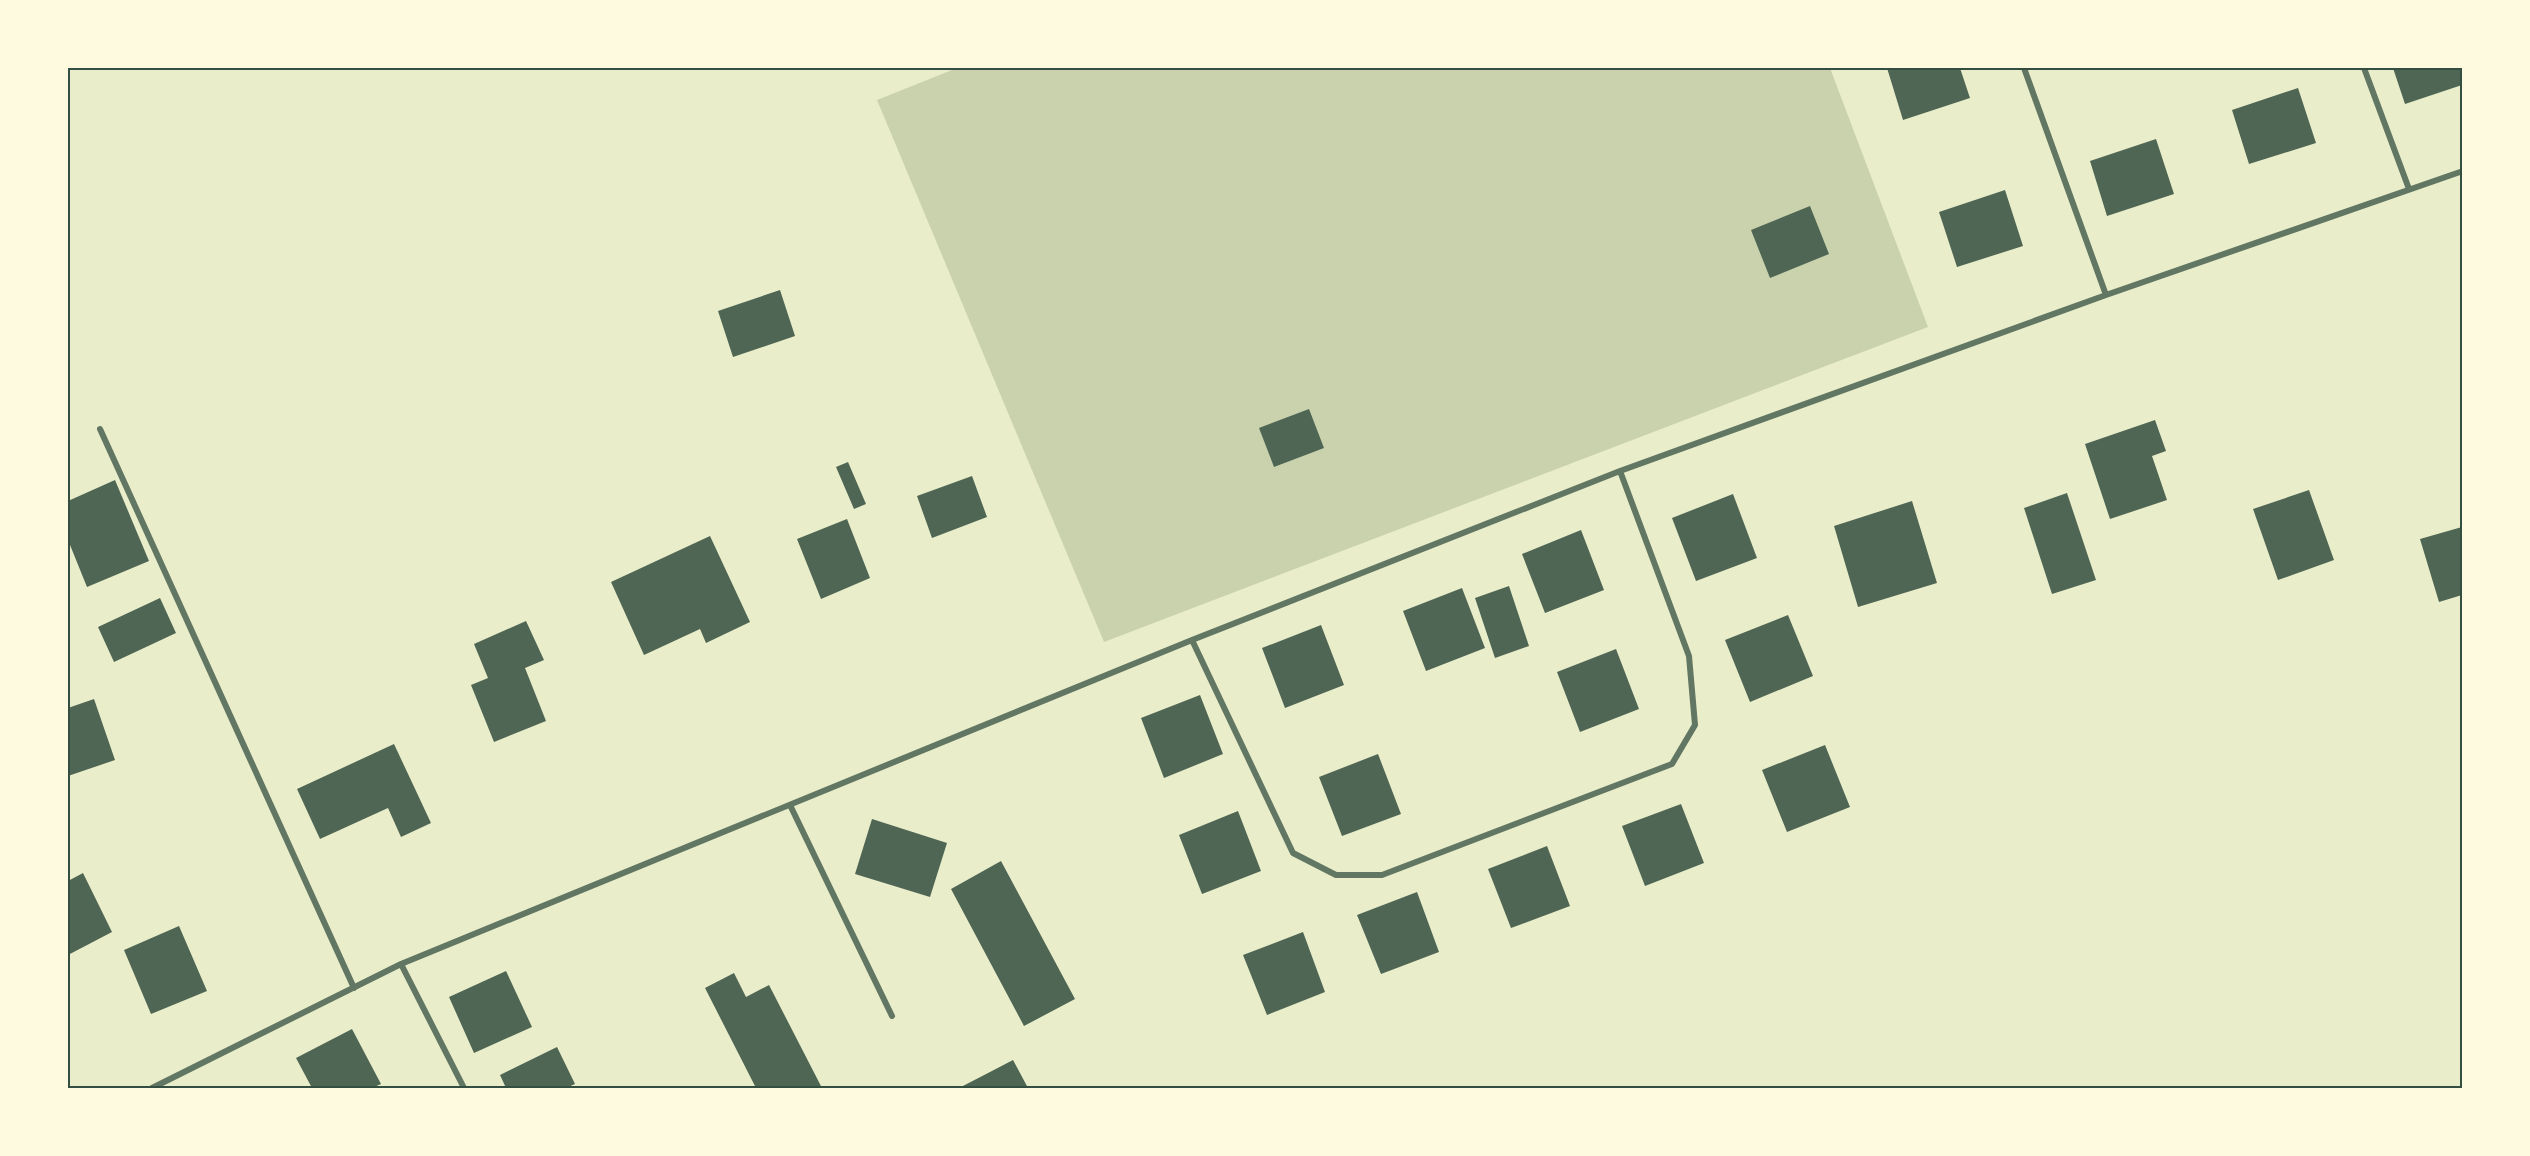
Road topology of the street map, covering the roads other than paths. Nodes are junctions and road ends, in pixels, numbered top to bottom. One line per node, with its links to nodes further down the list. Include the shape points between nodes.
1 (2024, 68): 5 (street)
2 (2364, 68): 4 (street)
3 (2460, 172): 4 (street)
4 (2409, 189): 5 (street)
5 (2106, 295): 7 (street)
6 (100, 429): 11 (street)
7 (1620, 471): 8 (street); 8 (street, via 1689,656 1695,725 1672,764 1382,875 1336,875 1293,853)
8 (1192, 639): 9 (street)
9 (790, 805): 10 (street); 12 (street)
10 (401, 964): 11 (street); 14 (street)
11 (354, 988): 13 (street)
12 (892, 1016)
13 (152, 1089)
14 (465, 1089)

